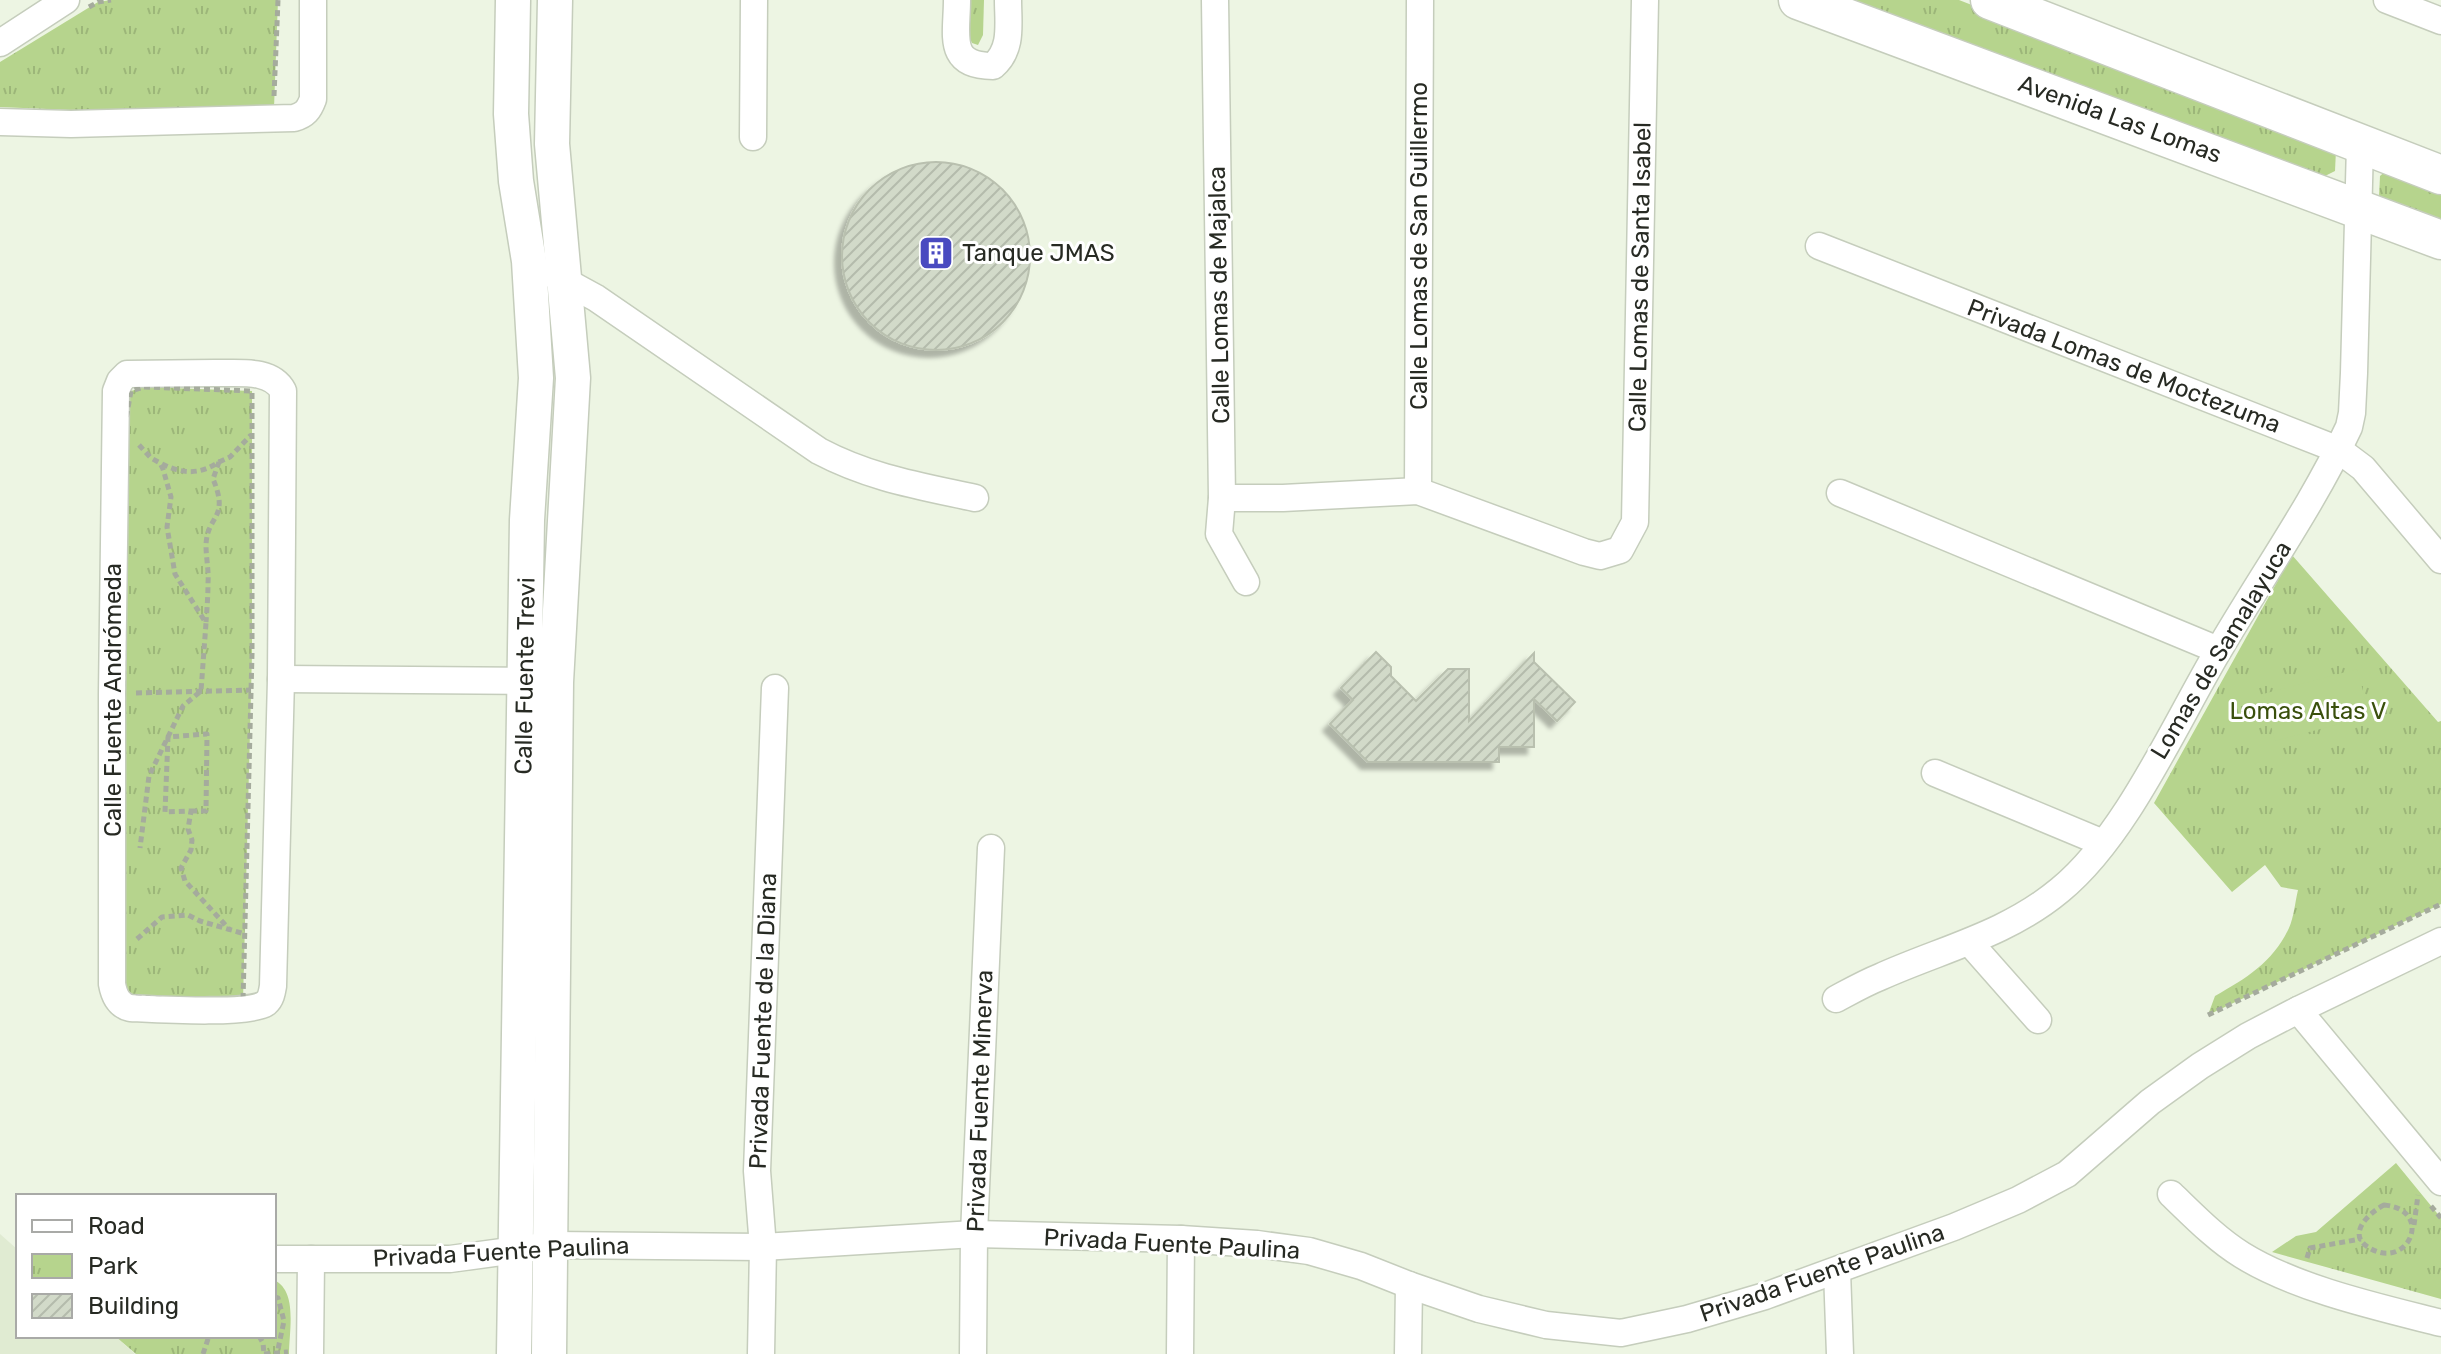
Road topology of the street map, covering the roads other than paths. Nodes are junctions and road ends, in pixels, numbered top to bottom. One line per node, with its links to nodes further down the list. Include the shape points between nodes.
1 (66, 0): 15 (street)
2 (313, 0): 16 (street, via 313,99 302,116)
3 (513, 0): 23 (street, Calle Fuente Trevi, via 511,114)
4 (555, 0): 24 (street, Calle Fuente Trevi, via 552,144)
5 (754, 0): 17 (street)
6 (957, 0): 7 (street, via 957,48 975,66 993,66 1004,54)
7 (1008, 0)
8 (1215, 0): 29 (street, Calle Lomas de Majalca)
9 (1420, 0): 26 (street, Calle Lomas de San Guillermo)
10 (1645, 0): 26 (street, Calle Lomas de Santa Isabel, via 1635,522 1620,550 1600,556)
11 (1798, 0): 20 (main road, Avenida Las Lomas)
12 (1990, 0): 18 (main road)
13 (2390, 1): 14 (street)
14 (2441, 21)
15 (0, 43)
16 (0, 122)
17 (753, 137)
18 (2360, 145): 19 (main road); 20 (street, Lomas de Samalayuca)
19 (2441, 175)
20 (2357, 207): 21 (main road, Avenida Las Lomas); 25 (street, Lomas de Samalayuca, via 2352,413)
21 (2441, 240)
22 (1819, 246): 25 (street, Privada Lomas de Moctezuma)
23 (529, 261): 24 (street); 34 (street, Calle Fuente Trevi, via 536,378 527,520)
24 (564, 280): 28 (street, via 831,457 861,471); 34 (street, Calle Fuente Trevi, via 573,378)
25 (2339, 450): 30 (street, Privada Lomas de Moctezuma, via 2363,468); 32 (street, Lomas de Samalayuca)
26 (1418, 491): 29 (street)
27 (1840, 493): 32 (street)
28 (975, 498)
29 (1222, 498): 31 (street, Calle Lomas de Majalca, via 1219,534)
30 (2441, 560)
31 (1246, 582)
32 (2218, 650): 37 (street, Lomas de Samalayuca)
33 (281, 679): 33 (street, Calle Fuente Andrómeda, via 270,998 260,1006 227,1010 125,1007 112,984 112,695 116,391 127,374 252,374 281,386); 34 (street)
34 (541, 681): 48 (street, Calle Fuente Trevi); 50 (street, Calle Fuente Trevi)
35 (775, 688): 49 (street, Privada Fuente de la Diana, via 757,1171)
36 (1935, 773): 37 (street)
37 (2103, 843): 40 (street, Lomas de Samalayuca, via 2060,891)
38 (991, 848): 46 (street, Privada Fuente Minerva)
39 (2441, 941): 42 (street, Privada Fuente Paulina)
40 (1970, 943): 41 (street, Lomas de Samalayuca, via 1880,976); 43 (street)
41 (1836, 999)
42 (2298, 1010): 44 (street); 53 (street, Privada Fuente Paulina, via 2200,1066 2067,1174 2005,1206)
43 (2038, 1020)
44 (2441, 1182)
45 (2171, 1194): 55 (street, via 2229,1246 2264,1266 2318,1288)
46 (974, 1234): 47 (street, Privada Fuente Paulina); 49 (street, Privada Fuente Paulina); 61 (street, Privada Fuente Minerva)
47 (1181, 1239): 54 (street, Privada Fuente Paulina, via 1309,1251); 62 (street)
48 (552, 1245): 49 (street, Privada Fuente Paulina); 50 (street, Privada Fuente Paulina); 59 (street, Calle Fuente Trevi)
49 (763, 1247): 60 (street, Privada Fuente de la Diana)
50 (515, 1249): 52 (street, Privada Fuente Paulina, via 450,1259); 58 (street, Calle Fuente Trevi)
51 (276, 1259): 52 (street, Privada Fuente Paulina)
52 (311, 1259): 57 (street)
53 (1837, 1271): 56 (street, Privada Fuente Paulina); 64 (street)
54 (1409, 1285): 56 (street, Privada Fuente Paulina, via 1479,1309); 63 (street)
55 (2441, 1323)
56 (1620, 1344)
57 (299, 1353)
58 (514, 1354)
59 (549, 1354)
60 (761, 1354)
61 (973, 1354)
62 (1180, 1354)
63 (1408, 1354)
64 (1840, 1354)

